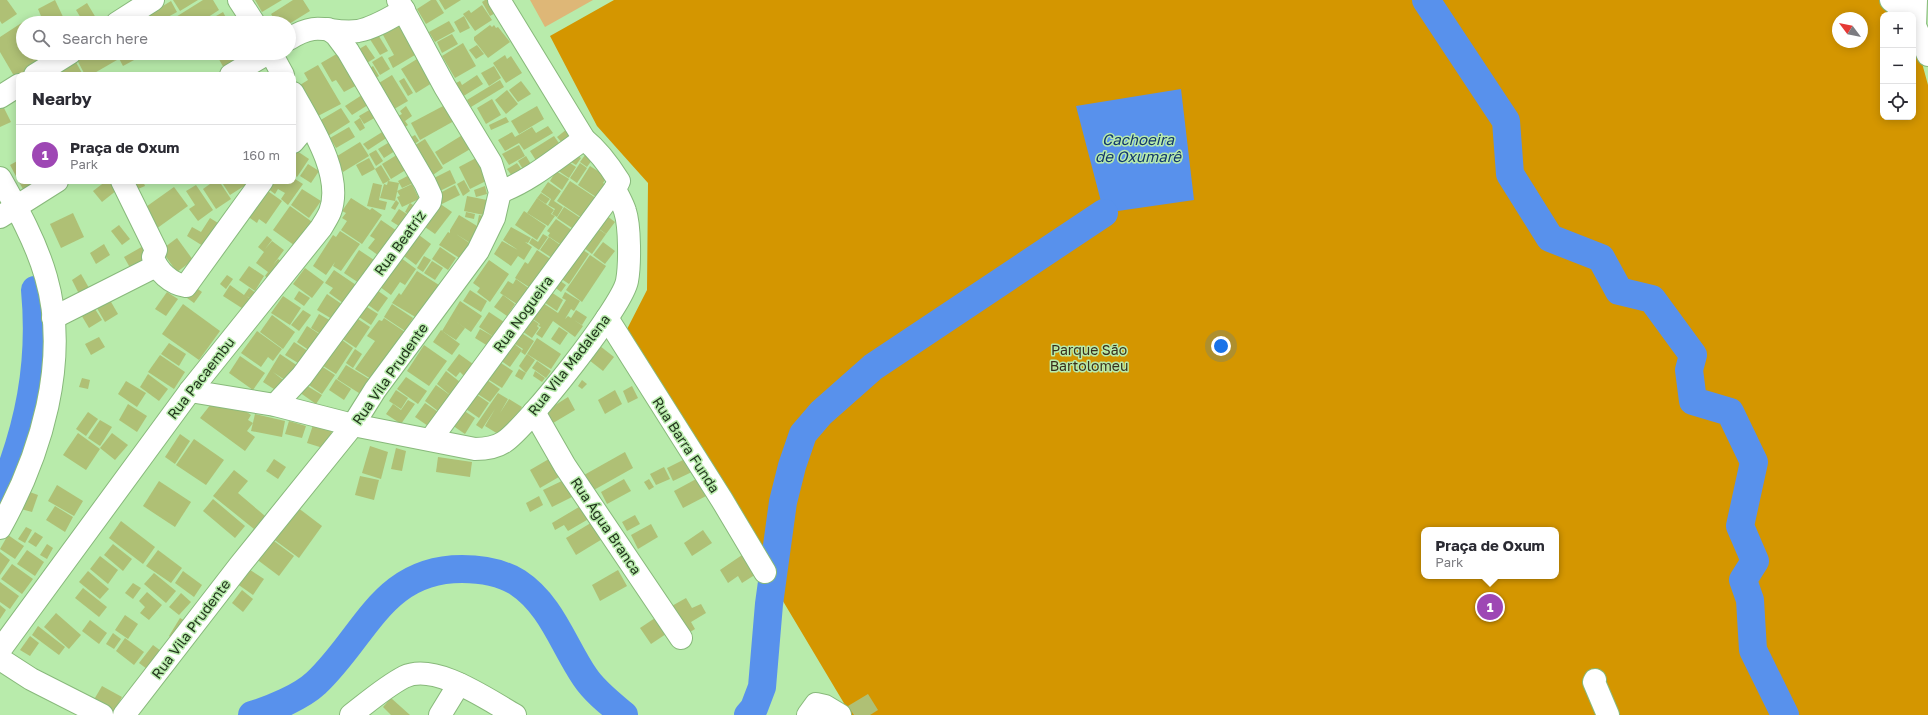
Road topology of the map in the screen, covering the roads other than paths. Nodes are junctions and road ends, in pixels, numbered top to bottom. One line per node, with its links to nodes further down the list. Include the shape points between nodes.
1 (153, 0): 7 (street)
2 (239, 0): 8 (street)
3 (499, 0): 24 (street, Rua Vila Madalena)
4 (1891, 0): 6 (street)
5 (401, 5): 10 (street, via 370,27 359,31); 30 (street, Rua Vila Prudente, via 445,87 491,163)
6 (1914, 12)
7 (128, 16)
8 (249, 16)
9 (1916, 28): 12 (street)
10 (328, 29): 11 (street, via 314,28); 36 (street, Rua Beatriz, via 342,41 356,63 431,196 430,202 302,376)
11 (296, 35)
12 (1928, 55)
13 (59, 60): 16 (street)
14 (258, 60): 17 (street)
15 (274, 60): 18 (street)
16 (40, 72)
17 (236, 72)
18 (281, 72)
19 (16, 87): 20 (street)
20 (0, 97)
21 (296, 99): 22 (street, Rua Pacaembu)
22 (309, 123): 23 (street); 35 (street, Rua Pacaembu, via 328,164 333,195 330,212 321,228)
23 (296, 138)
24 (584, 139): 29 (street, Rua Vila Madalena, via 596,148 609,164 619,181); 30 (street, via 535,174)
25 (0, 178): 31 (street)
26 (52, 184): 31 (street)
27 (123, 184): 32 (street, via 156,250 153,257)
28 (260, 184): 32 (street, via 186,286 177,284)
29 (615, 189): 34 (street, Rua Vila Madalena, via 626,212 628,269 624,290); 39 (street, Rua Nogueira)
30 (500, 192): 38 (street, Rua Vila Prudente, via 494,218 478,251 375,390)
31 (8, 212): 33 (street, via 34,243 46,278)
32 (156, 266): 33 (street)
33 (53, 318): 40 (street, via 55,346 43,420 28,468)
34 (606, 318): 37 (street, Rua Vila Madalena); 41 (street, Rua Barra Funda)
35 (190, 391): 36 (street, Rua Vila Madalena); 43 (street, Rua Pacaembu)
36 (275, 405): 38 (street, Rua Vila Madalena)
37 (534, 412): 39 (street, Rua Vila Madalena, via 504,443 492,448 475,449); 42 (street, Rua Água Branca, via 565,466)
38 (353, 425): 39 (street, Rua Vila Madalena); 49 (street, Rua Vila Prudente, via 240,564)
39 (431, 439)
40 (0, 528)
41 (765, 572)
42 (682, 638)
43 (0, 650)
44 (0, 659): 48 (street, via 31,679)
45 (1595, 680): 54 (street)
46 (459, 684): 50 (street, via 424,674 405,676); 51 (street); 52 (street)
47 (812, 709): 53 (street, via 825,706)
48 (102, 715)
49 (124, 715)
50 (351, 715)
51 (440, 715)
52 (515, 715)
53 (840, 715)
54 (1608, 715)

